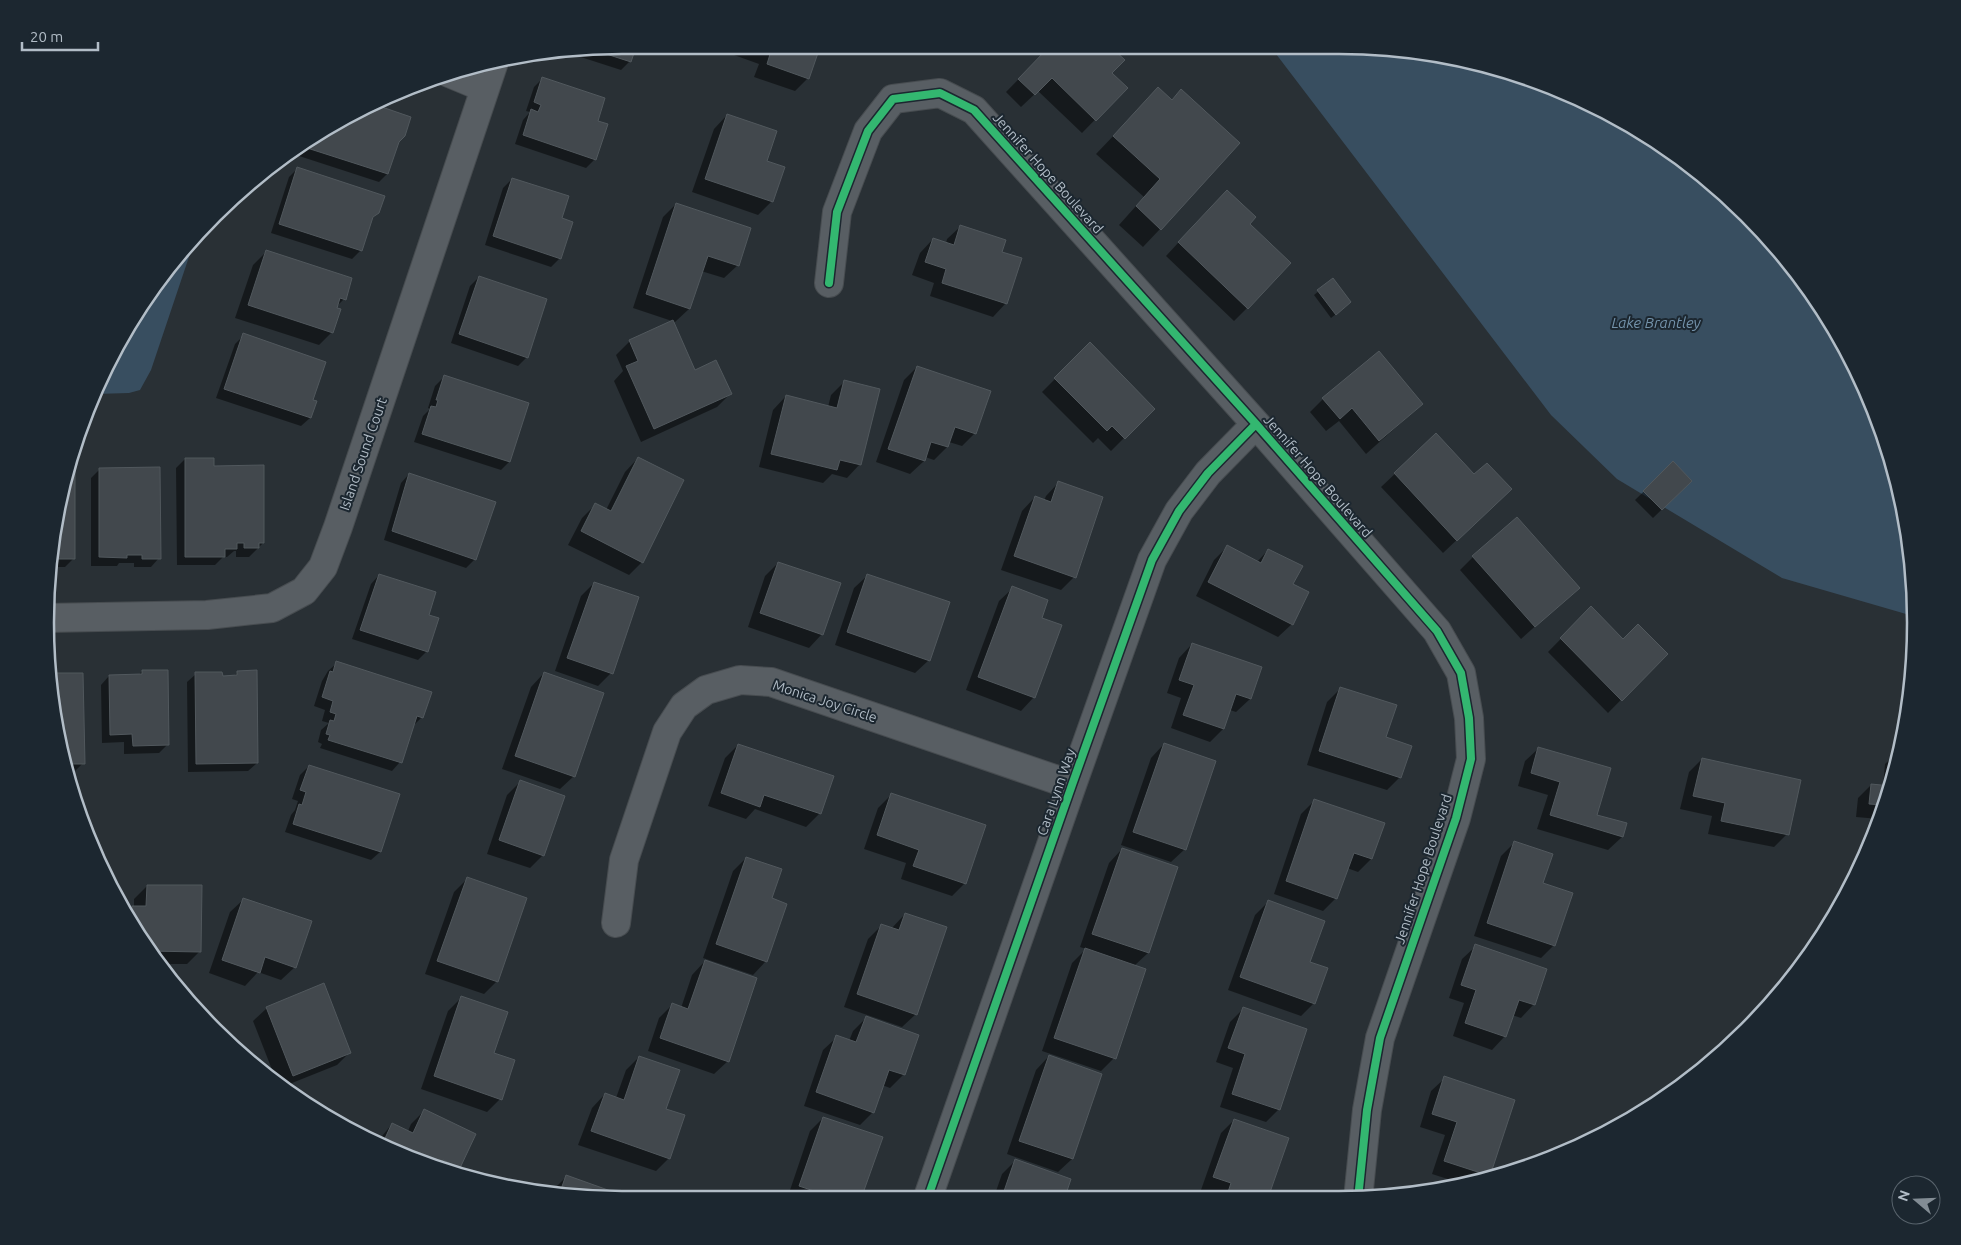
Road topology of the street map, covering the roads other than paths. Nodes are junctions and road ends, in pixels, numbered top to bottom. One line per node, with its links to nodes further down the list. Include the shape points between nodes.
1 (492, 69): 3 (street, Island Sound Court)
2 (460, 78): 3 (street)
3 (486, 88): 6 (street, Island Sound Court, via 322,568 304,590 272,608 207,615)
4 (829, 283): 5 (street, Jennifer Hope Boulevard, via 837,212 868,131 894,98 940,93 974,110)
5 (1256, 424): 7 (street, Cara Lynn Way, via 1208,473 1179,511 1152,560); 9 (street, Jennifer Hope Boulevard, via 1437,631 1462,673 1469,718 1471,759 1456,818 1380,1038 1367,1110)
6 (54, 618)
7 (1072, 784): 8 (street, Monica Joy Circle, via 771,682 740,680 706,690 684,706 667,732 624,860); 10 (street, Cara Lynn Way)
8 (616, 923)
9 (1359, 1190)
10 (930, 1191)

